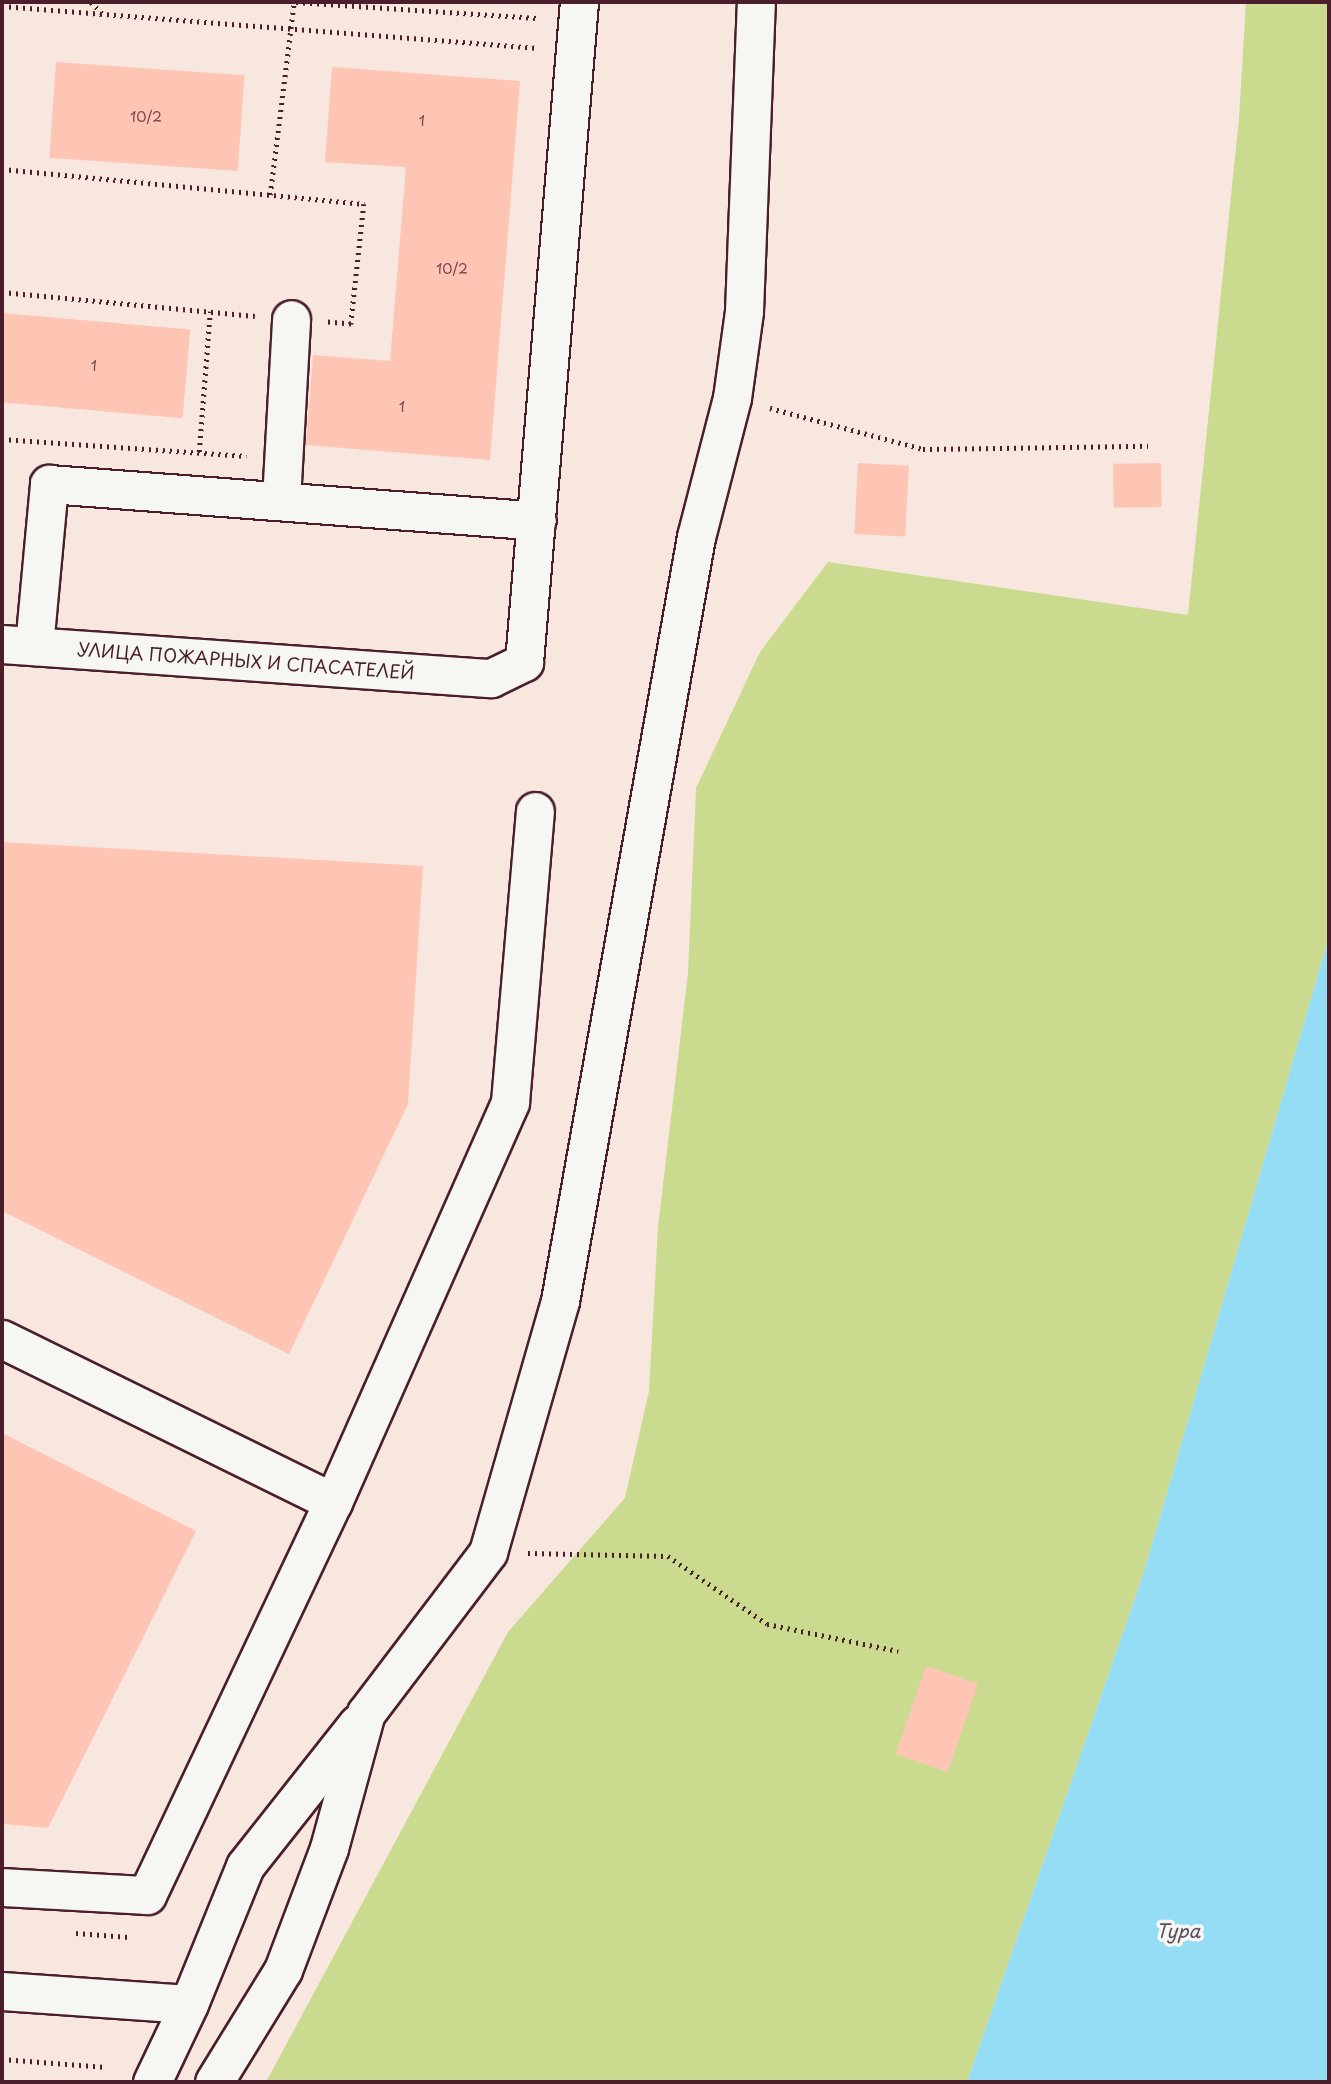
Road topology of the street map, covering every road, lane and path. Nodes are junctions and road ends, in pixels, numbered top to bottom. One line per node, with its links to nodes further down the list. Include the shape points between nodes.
1 (91, 2): 7 (path)
2 (295, 2): 8 (path); 10 (path)
3 (579, 2): 25 (street)
4 (756, 2): 19 (street, via 744,311)
5 (2, 6): 7 (path)
6 (540, 10): 8 (path)
7 (103, 14): 10 (path)
8 (540, 18): 9 (path)
9 (539, 28)
10 (290, 30): 12 (path); 15 (path)
11 (539, 38): 12 (path)
12 (539, 48): 13 (path)
13 (538, 62)
14 (2, 169): 15 (path)
15 (270, 195): 18 (path, via 364,204 351,324)
16 (2, 292): 17 (path)
17 (210, 312): 18 (path); 22 (path)
18 (291, 319): 23 (street)
19 (732, 398): 21 (path, via 923,449); 30 (street, via 696,537 560,1301)
20 (2, 439): 22 (path)
21 (1148, 446)
22 (200, 452): 23 (path)
23 (282, 459): 24 (street)
24 (281, 500): 25 (street); 26 (street, via 49,484)
25 (537, 521): 26 (street, УЛИЦА ПОЖАРНЫХ И СПАСАТЕЛЕЙ, via 524,662 491,678)
26 (18, 645)
27 (535, 811): 29 (street, via 510,1102)
28 (2, 1339): 29 (street)
29 (333, 1502): 33 (street, via 146,1895)
30 (488, 1552): 31 (path, via 668,1556 766,1624); 32 (street)
31 (898, 1651)
32 (366, 1713): 35 (street, via 245,1866); 39 (street, via 329,1848 283,1970)
33 (2, 1887)
34 (2, 1991): 35 (street)
35 (189, 2004): 38 (street)
36 (2, 2059): 37 (path)
37 (106, 2067)
38 (152, 2082)
39 (214, 2082)

